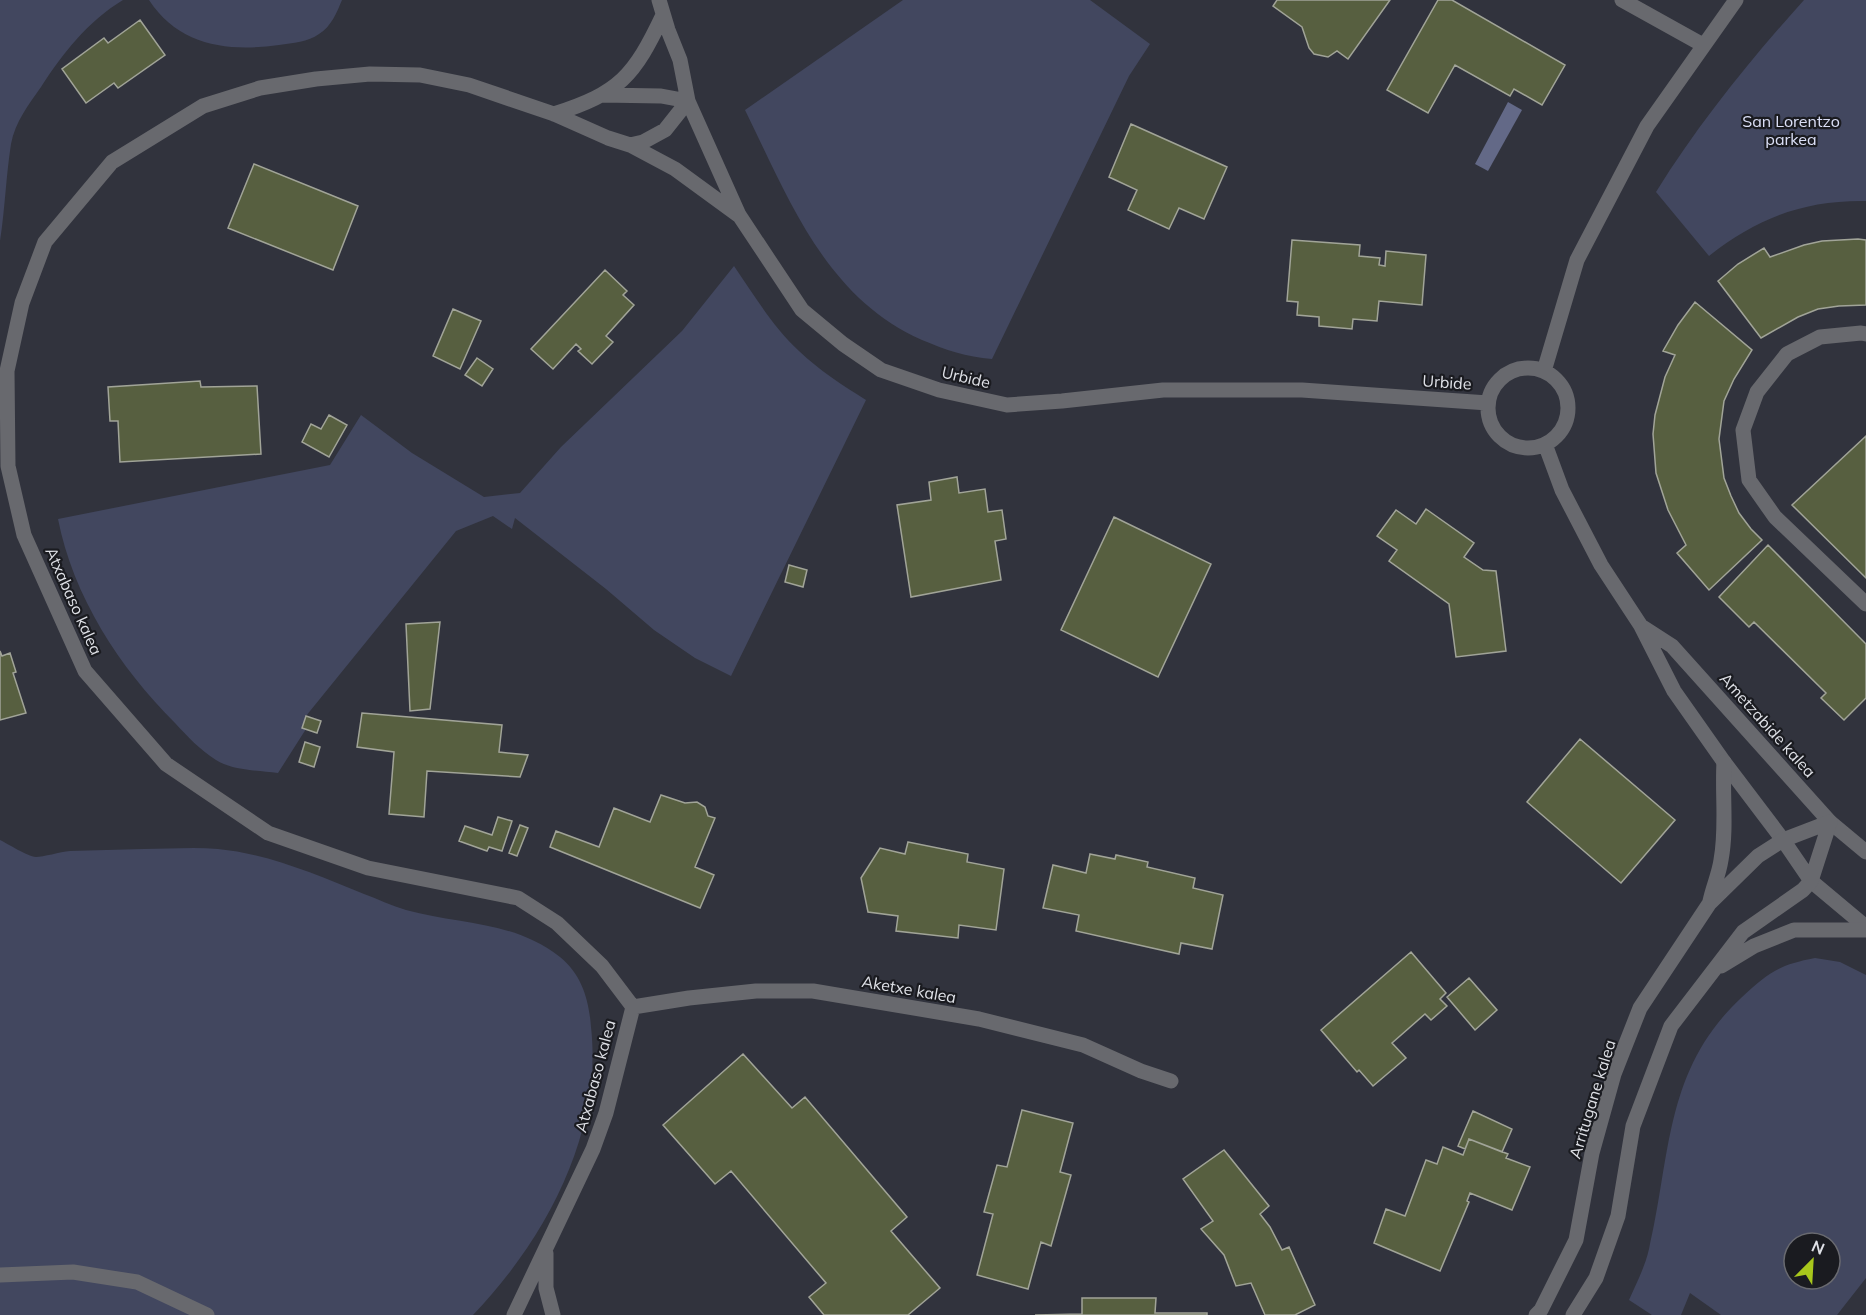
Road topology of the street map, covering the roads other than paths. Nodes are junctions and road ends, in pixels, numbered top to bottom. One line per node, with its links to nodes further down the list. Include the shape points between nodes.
1 (659, 0): 4 (street, Urbide)
2 (1622, 0): 5 (street)
3 (1736, 0): 5 (street)
4 (663, 15): 6 (street, via 632,71); 7 (street, Urbide, via 680,60)
5 (1703, 45): 12 (street, via 1647,126 1577,260)
6 (602, 95): 7 (street, via 661,96); 8 (street)
7 (688, 101): 9 (street, via 665,130); 10 (street, Urbide)
8 (554, 114): 9 (street, Atxabaso kalea); 25 (street, Atxabaso kalea, via 469,85 420,75 316,79 260,88 203,106 112,162 45,242 21,303 7,371 8,466 24,535 85,671 166,764 268,833 368,868 518,898 557,923 595,959)
9 (630, 144): 10 (street, Atxabaso kalea, via 675,169)
10 (739, 215): 13 (street, Urbide, via 802,310 881,370 939,390 1007,405 1163,390 1302,390)
11 (1866, 334): 15 (street, via 1820,337 1787,354 1757,392 1743,430 1749,480 1768,508)
12 (1544, 371): 13 (street, via 1520,368 1508,373 1498,380); 14 (street, via 1555,378 1568,400 1564,426)
13 (1488, 403): 14 (street, via 1488,415 1500,436 1521,447)
14 (1545, 444): 16 (street, Ametzabide kalea, via 1562,490 1601,565)
15 (1866, 603)
16 (1641, 626): 17 (street, Ametzabide kalea, via 1674,691); 18 (street, Ametzabide kalea, via 1672,646)
17 (1724, 762): 19 (street, Ametzabide kalea); 22 (street, via 1721,861)
18 (1830, 822): 19 (street); 20 (street, Ametzabide kalea); 21 (street)
19 (1783, 840): 21 (street, Ametzabide kalea); 22 (street, via 1758,856)
20 (1866, 852)
21 (1811, 881): 23 (street); 24 (street, via 1743,932)
22 (1709, 904): 32 (street, Arritugane kalea, via 1640,1008 1614,1074 1592,1153 1576,1240)
23 (1866, 929): 24 (street, via 1794,930 1754,946)
24 (1716, 969): 33 (street, via 1671,1026 1633,1126 1618,1216 1596,1278)
25 (633, 1007): 26 (street, Aketxe kalea, via 756,991 813,991 991,1022 1083,1045); 27 (street, Atxabaso kalea, via 606,1113)
26 (1171, 1081)
27 (547, 1247): 30 (street, Atxabaso kalea); 31 (street, Atxabaso kalea, via 546,1288)
28 (0, 1275): 29 (street, via 73,1272 137,1282)
29 (207, 1315)
30 (514, 1315)
31 (553, 1315)
32 (1536, 1315)
33 (1573, 1315)

